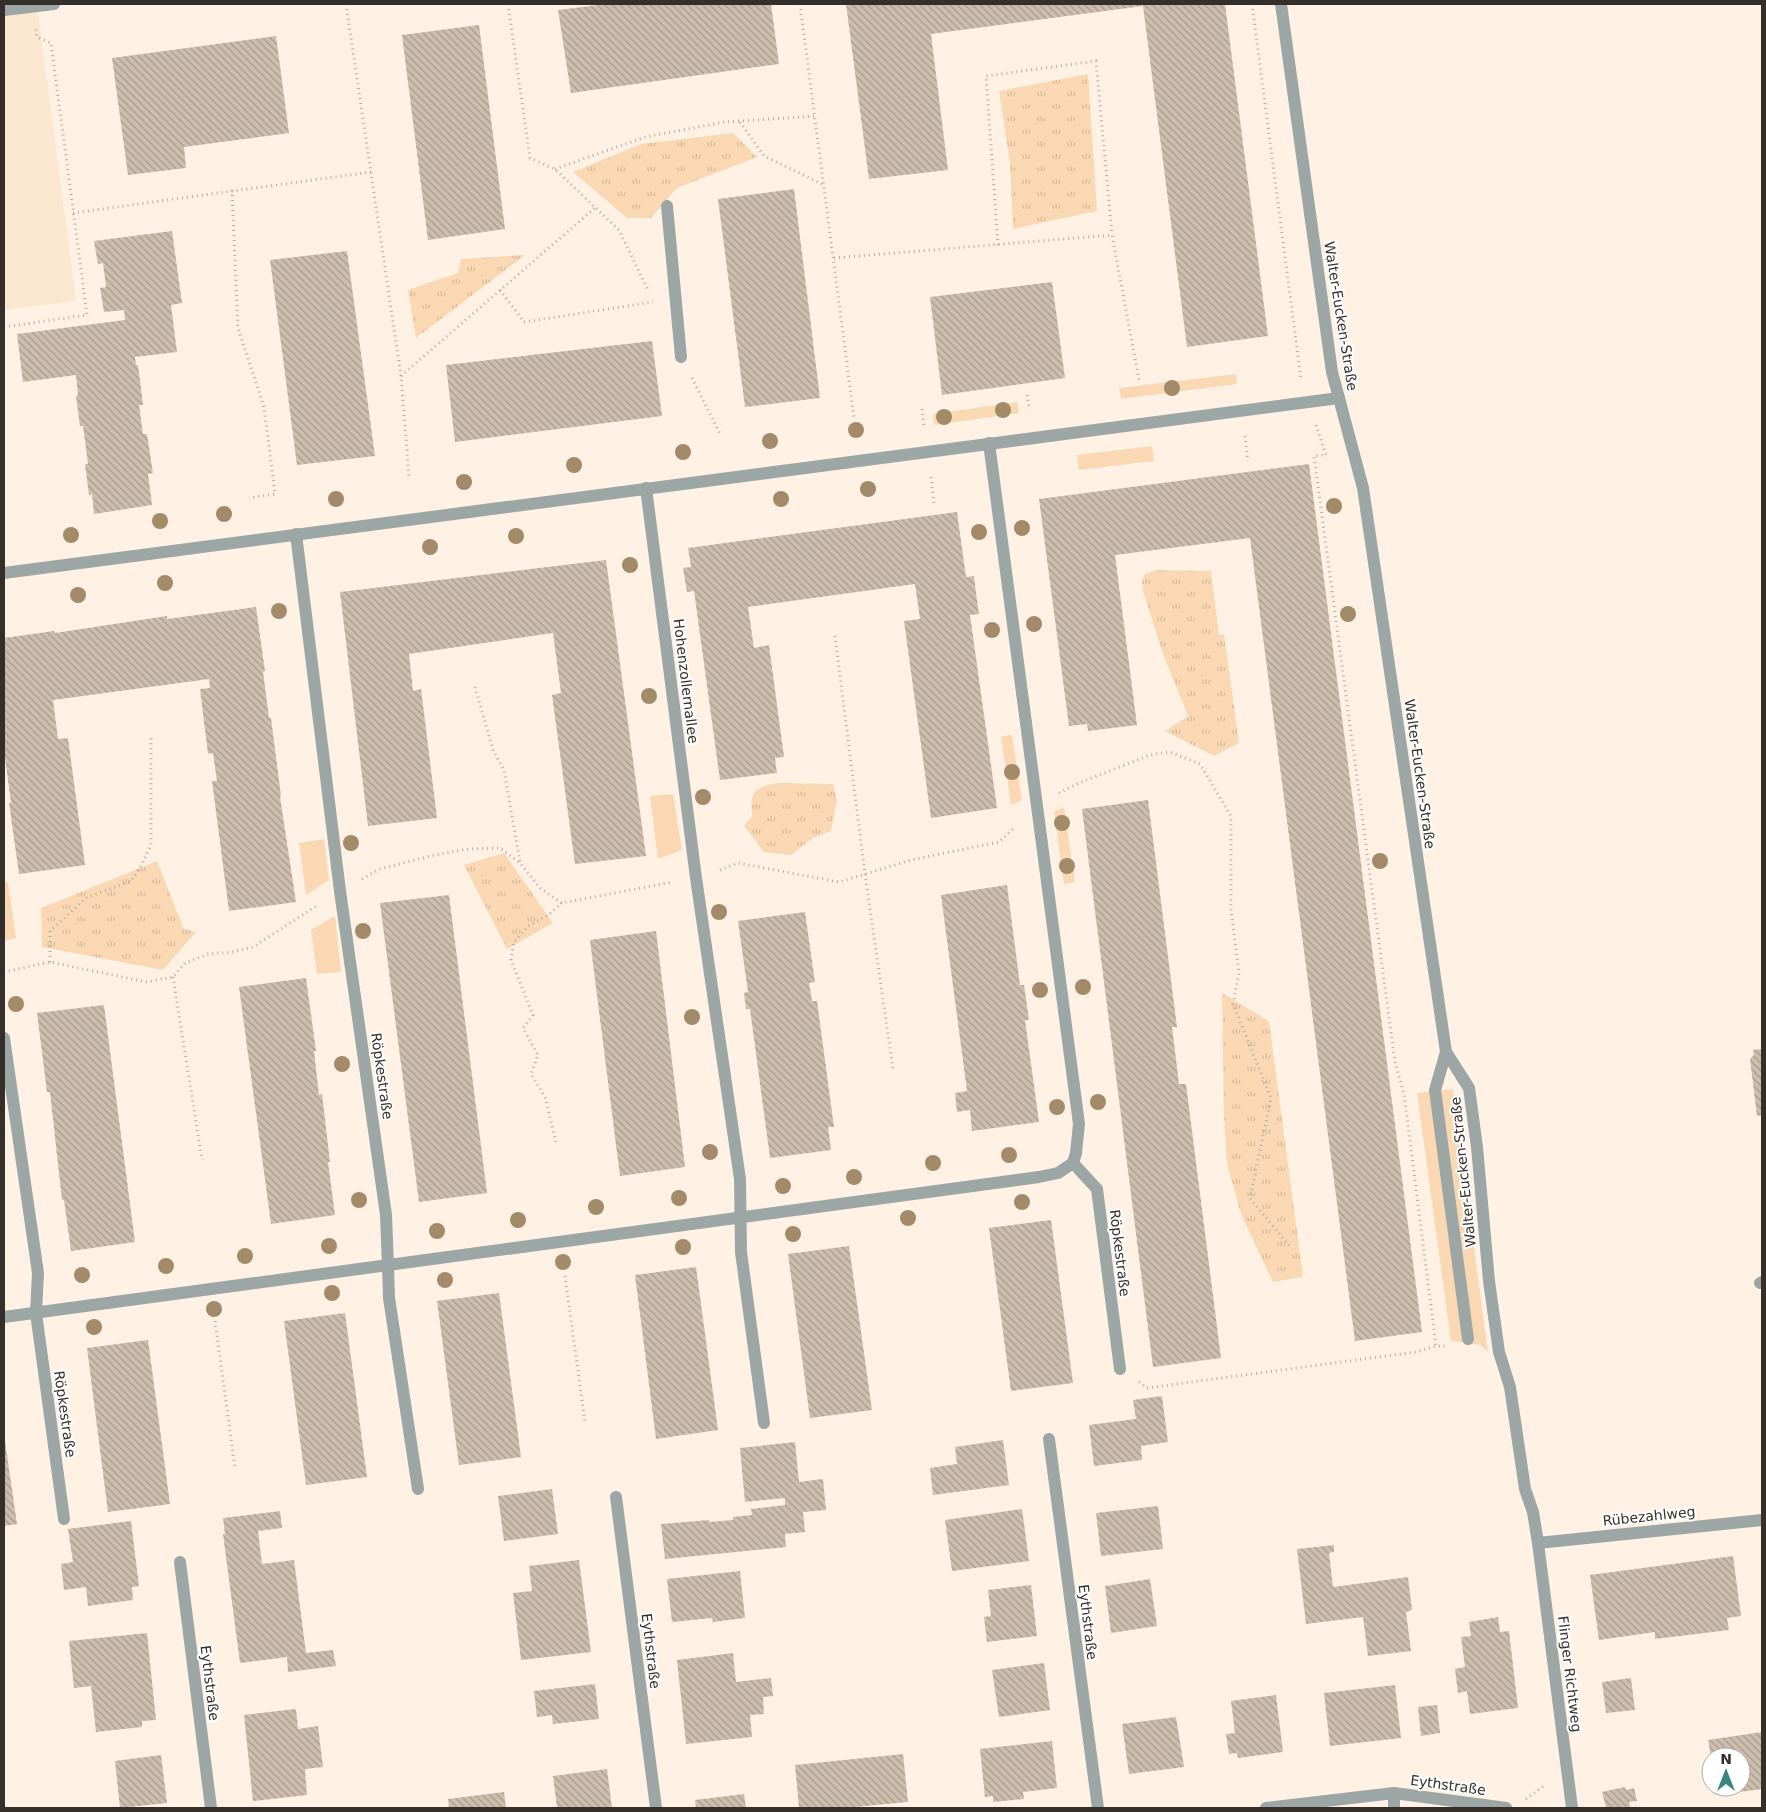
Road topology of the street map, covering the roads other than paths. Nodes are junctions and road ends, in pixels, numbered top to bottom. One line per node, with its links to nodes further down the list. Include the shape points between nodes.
1 (54, 4): 3 (street)
2 (1282, 4): 6 (street, Walter-Eucken-Straße, via 1332,372)
3 (4, 10)
4 (667, 206): 5 (street)
5 (681, 357)
6 (1339, 398): 7 (street); 12 (street, Walter-Eucken-Straße, via 1363,488)
7 (989, 443): 8 (street); 13 (street, via 1079,1124)
8 (646, 488): 9 (street); 14 (street, Hohenzollernallee, via 696,878 739,1174)
9 (296, 534): 10 (street); 15 (street, Röpkestraße, via 340,890 386,1215)
10 (4, 573)
11 (4, 1038): 16 (street, Röpkestraße, via 38,1273)
12 (1446, 1052): 18 (street, via 1435,1090); 26 (street, Walter-Eucken-Straße, via 1469,1088 1478,1147 1489,1281 1525,1489)
13 (1073, 1163): 14 (street, via 1058,1173 1038,1177); 19 (street, Röpkestraße, via 1097,1189)
14 (740, 1219): 15 (street); 20 (street, via 741,1252)
15 (388, 1266): 16 (street); 22 (street, Röpkestraße, via 389,1298)
16 (36, 1313): 17 (street); 24 (street, Röpkestraße)
17 (4, 1317)
18 (1468, 1339)
19 (1120, 1369)
20 (764, 1423)
21 (1049, 1439): 31 (street, Eythstraße)
22 (418, 1489)
23 (616, 1497): 30 (street, Eythstraße)
24 (64, 1519)
25 (1762, 1520): 26 (street, Rübezahlweg)
26 (1538, 1543): 35 (street, Flinger Richtweg)
27 (180, 1562): 29 (street, Eythstraße)
28 (1394, 1793): 32 (street, Eythstraße); 33 (street); 34 (street, Eythstraße)
29 (211, 1808)
30 (656, 1808)
31 (1098, 1808)
32 (1266, 1808)
33 (1394, 1808)
34 (1506, 1808)
35 (1572, 1808)

